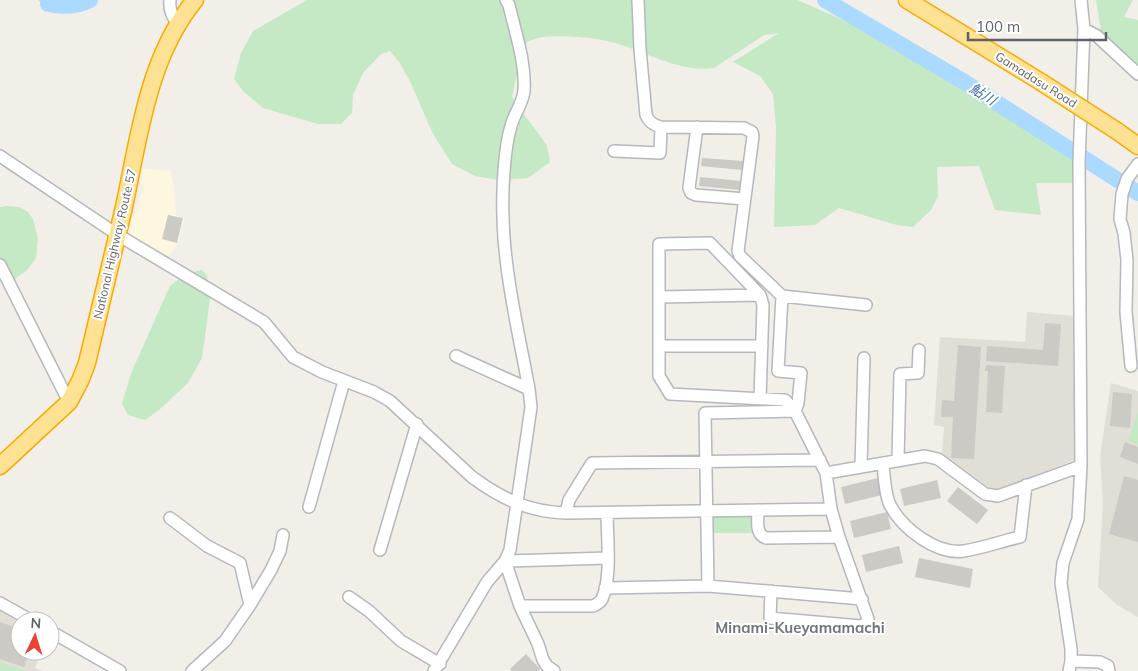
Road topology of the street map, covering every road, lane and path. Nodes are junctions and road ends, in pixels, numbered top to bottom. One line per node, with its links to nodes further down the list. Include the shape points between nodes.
1 (170, 0): 7 (street, via 171,14)
2 (195, 0): 7 (highway, National Highway Route 57)
3 (506, 0): 30 (street, via 523,66 524,93 509,138 503,218 509,278)
4 (638, 0): 10 (street, via 646,115 651,123)
5 (907, 0): 12 (highway, Gamadasu Road, bridge)
6 (1081, 0): 8 (street)
7 (178, 24): 17 (highway, National Highway Route 57, via 147,100)
8 (1084, 29): 9 (street, via 1098,36); 40 (street, via 1079,146)
9 (1138, 74)
10 (661, 126): 11 (street); 13 (street, via 660,153)
11 (697, 127): 16 (street, via 691,193); 16 (street, via 744,128 752,132)
12 (1138, 146)
13 (614, 151)
14 (0, 156): 17 (street)
15 (1138, 164): 28 (street, via 1122,194 1120,219 1127,260 1126,312)
16 (746, 199): 20 (street, via 738,251)
17 (118, 235): 29 (street, via 264,322 293,357); 32 (highway, National Highway Route 57, via 87,363)
18 (0, 265): 32 (street)
19 (760, 295): 21 (street); 21 (street, via 710,243 659,244); 24 (street, via 763,305)
20 (782, 296): 22 (street); 33 (street, via 778,371 801,373)
21 (660, 297): 23 (street)
22 (866, 306)
23 (660, 346): 24 (street); 31 (street, via 659,376 670,394)
24 (762, 346): 31 (street)
25 (919, 350): 36 (street, via 918,373 900,374)
26 (456, 356): 30 (street)
27 (864, 358): 41 (street)
28 (1131, 366)
29 (344, 381): 34 (street, via 390,401); 45 (street)
30 (529, 389): 44 (street, via 531,407)
31 (760, 399): 33 (street, via 785,400)
32 (69, 402): 39 (highway, National Highway Route 57)
33 (795, 411): 35 (street); 37 (street, via 705,412)
34 (417, 424): 44 (street, via 472,477); 54 (street)
35 (820, 460): 37 (street); 42 (street)
36 (898, 460): 38 (street); 43 (street, via 932,456 992,496)
37 (706, 461): 48 (street); 49 (street, via 592,463 568,500)
38 (883, 463): 41 (street); 43 (street, via 889,503 902,524 942,549 963,551 1020,537)
39 (0, 466)
40 (1081, 466): 43 (street); 69 (street, via 1078,519 1063,563 1061,583 1071,649)
41 (861, 467): 42 (street)
42 (826, 473): 46 (street)
43 (1026, 485)
44 (516, 504): 49 (street, via 547,513); 56 (street, via 510,550)
45 (309, 507)
46 (831, 509): 47 (street); 53 (street)
47 (758, 510): 48 (street); 53 (street, via 758,531 762,537)
48 (707, 512): 50 (street); 59 (street)
49 (566, 513): 50 (street)
50 (607, 513): 55 (street)
51 (170, 518): 65 (street, via 207,546 240,563)
52 (283, 535): 65 (street, via 272,570)
53 (839, 536): 63 (street)
54 (380, 550)
55 (608, 558): 56 (street); 60 (street)
56 (505, 561): 57 (street); 58 (street)
57 (490, 577): 58 (street, via 502,577); 70 (street)
58 (512, 582): 66 (street)
59 (708, 586): 60 (street); 61 (street)
60 (605, 588): 66 (street, via 602,599 593,606)
61 (771, 591): 63 (street); 63 (street, via 770,618 852,626 868,622)
62 (349, 597): 70 (street, via 400,641)
63 (862, 599)
64 (0, 603): 67 (street)
65 (250, 605): 72 (street, via 225,641)
66 (520, 606): 73 (street, via 543,660)
67 (14, 611)
68 (60, 637): 71 (street)
69 (1070, 666): 74 (street, via 1100,662 1108,666)
70 (437, 667)
71 (120, 671)
72 (192, 671)
73 (554, 671)
74 (1109, 671)

